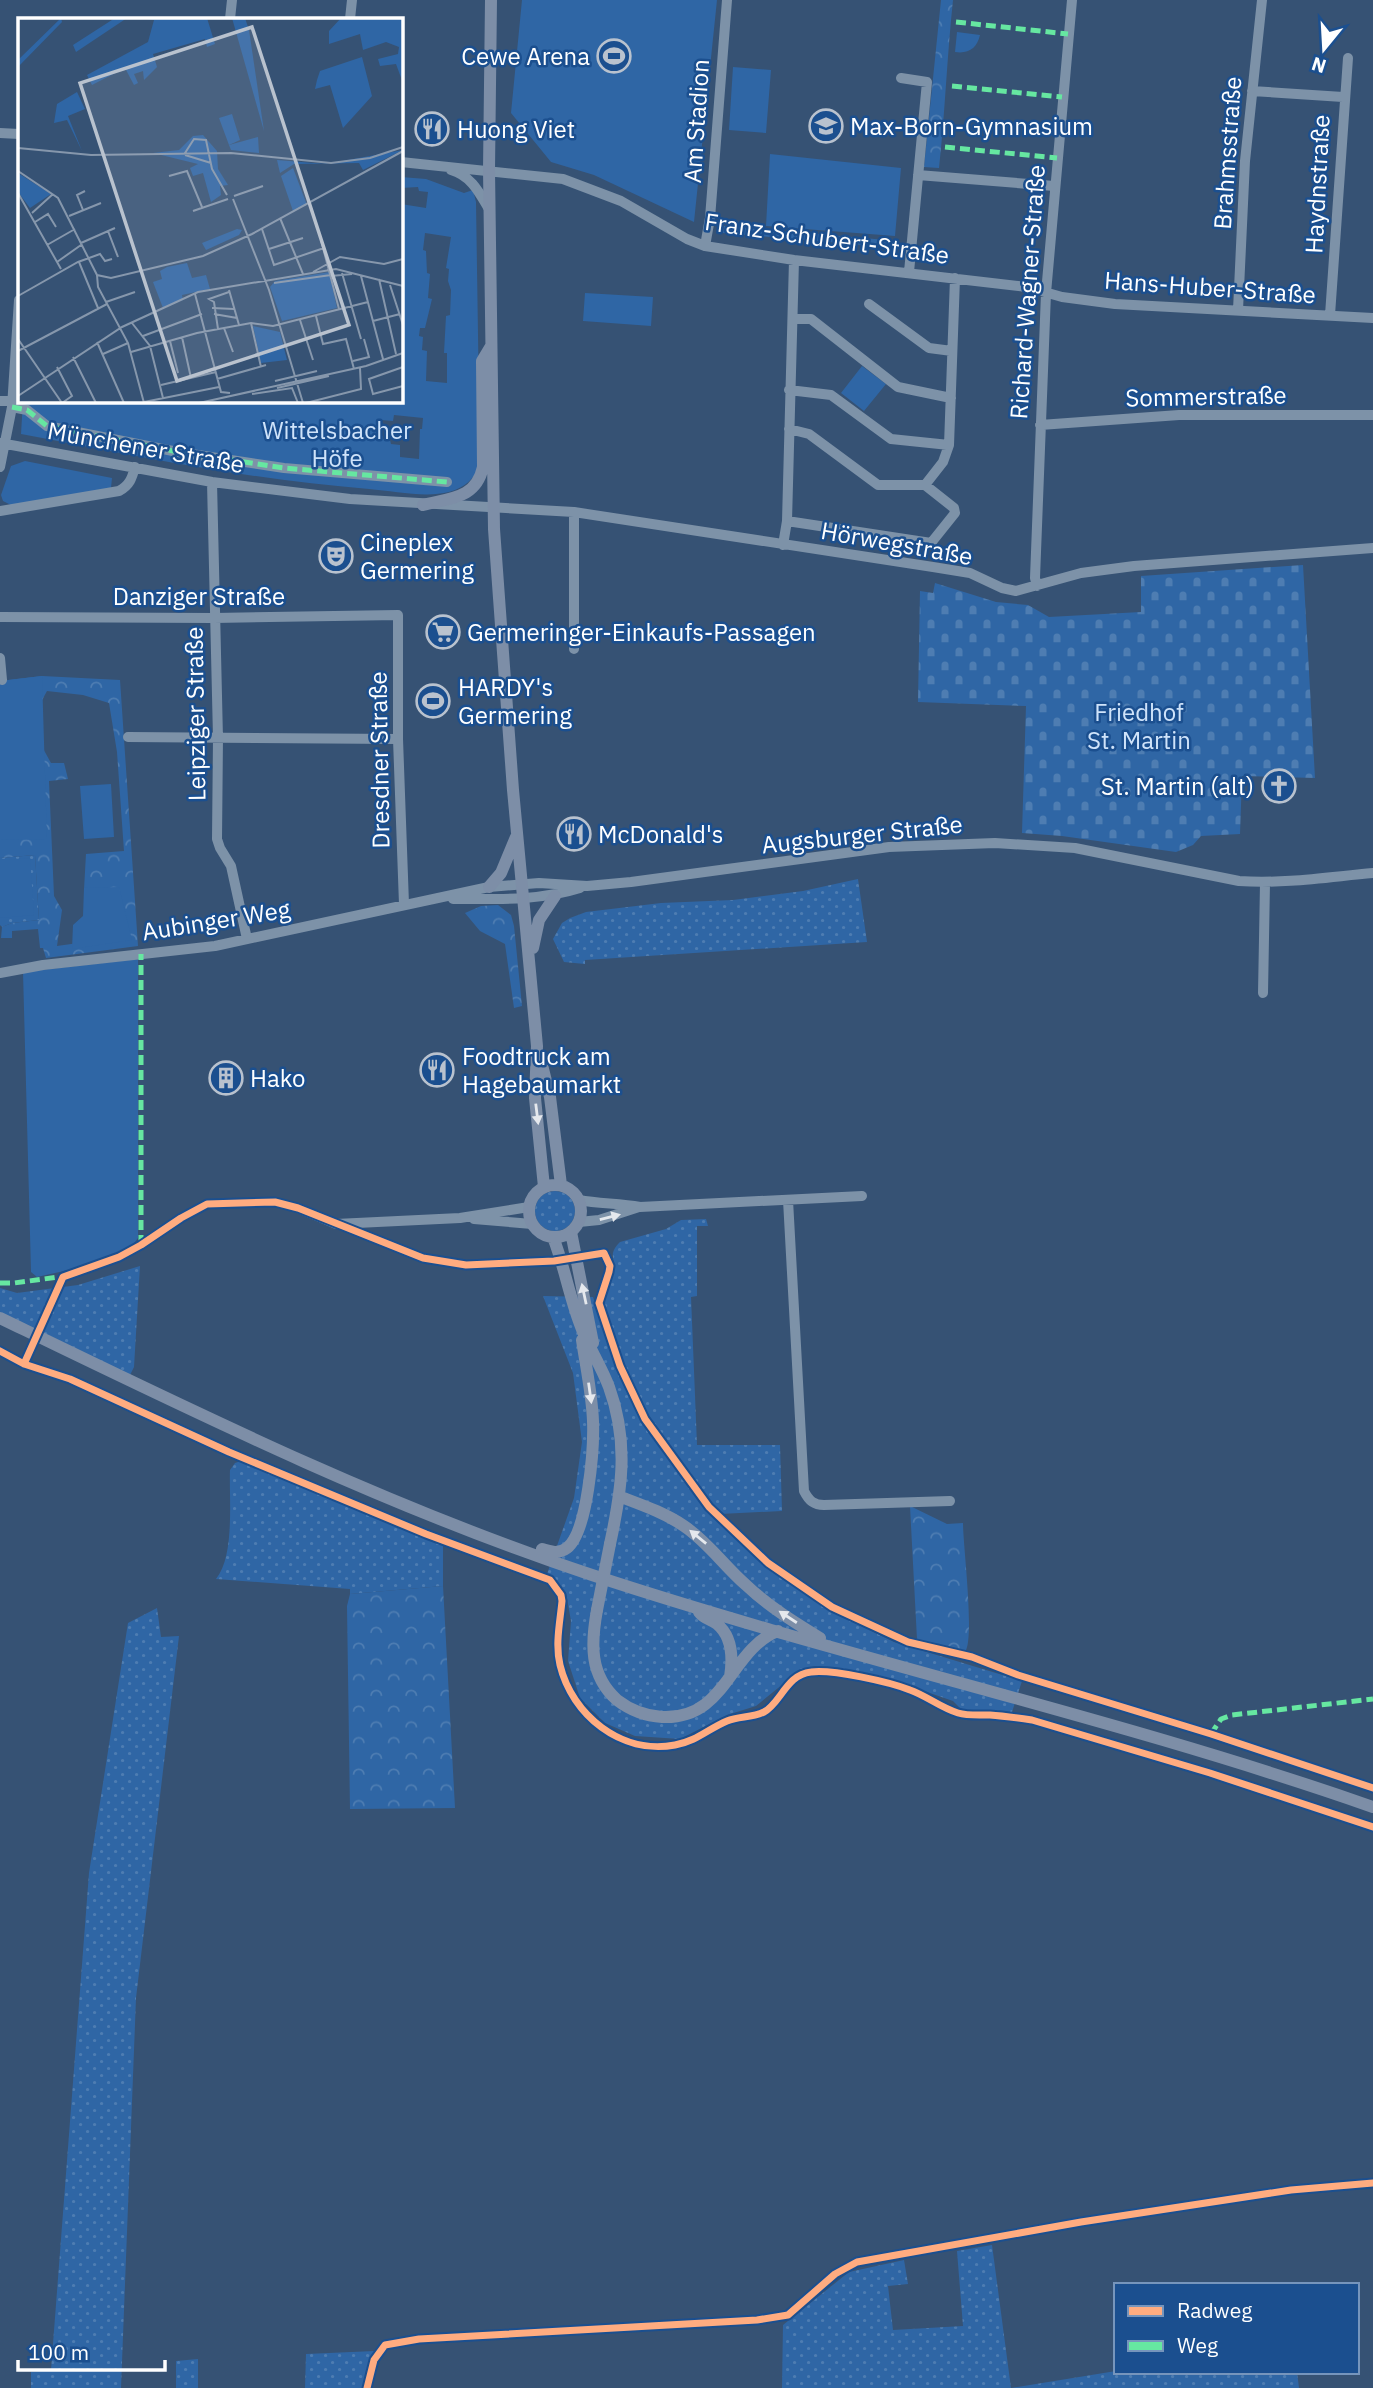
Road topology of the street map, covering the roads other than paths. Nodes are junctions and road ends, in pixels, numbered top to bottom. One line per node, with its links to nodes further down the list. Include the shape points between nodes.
1 (232, 0): 7 (street)
2 (352, 0): 8 (street)
3 (491, 0): 17 (main road)
4 (727, 0): 21 (street, Am Stadion)
5 (1072, 0): 19 (street, Richard-Wagner-Straße)
6 (1262, 0): 11 (street, Brahmsstraße)
7 (230, 18)
8 (351, 18)
9 (1348, 58): 12 (street, Haydnstraße)
10 (901, 78): 18 (street, via 927,82)
11 (1252, 91): 12 (street, Haydnstraße); 27 (street, Brahmsstraße)
12 (1343, 97): 28 (street, Haydnstraße)
13 (0, 133): 14 (street)
14 (18, 134)
15 (402, 162): 16 (street, Franz-Schubert-Straße)
16 (441, 166): 17 (street, Franz-Schubert-Straße); 20 (street, via 467,177)
17 (489, 170): 20 (main road); 21 (street, Franz-Schubert-Straße, via 550,176 600,191)
18 (918, 174): 19 (street); 23 (street)
19 (1054, 186): 25 (street, Richard-Wagner-Straße)
20 (490, 211): 32 (main road)
21 (705, 246): 22 (street, Franz-Schubert-Straße)
22 (794, 260): 23 (street, Franz-Schubert-Straße); 31 (street)
23 (909, 272): 24 (street, Franz-Schubert-Straße)
24 (955, 278): 25 (street, Franz-Schubert-Straße); 33 (street)
25 (1046, 293): 27 (street, Hans-Huber-Straße, via 1115,303); 39 (street, Richard-Wagner-Straße)
26 (869, 304): 33 (street, via 929,348)
27 (1238, 310): 28 (street, Hans-Huber-Straße)
28 (1330, 316): 30 (street, Hans-Huber-Straße)
29 (18, 317): 37 (street)
30 (1373, 318)
31 (793, 319): 34 (street); 35 (street, via 811,319 898,387)
32 (492, 345): 48 (main road, via 482,360 483,467 478,482 460,496); 49 (main road)
33 (952, 351): 35 (street)
34 (789, 390): 40 (street); 42 (street, via 831,395 891,439)
35 (951, 398): 42 (street)
36 (0, 401): 37 (street)
37 (13, 404): 41 (street); 46 (street, Münchener Straße, via 47,426 120,441 245,463)
38 (1373, 415): 39 (street, Sommerstraße, via 1179,415)
39 (1040, 425): 55 (street, Richard-Wagner-Straße)
40 (789, 429): 47 (street, via 806,432 878,485); 52 (street)
41 (3, 443): 43 (street); 44 (street, Münchener Straße)
42 (949, 445): 47 (street, via 943,462)
43 (0, 467)
44 (135, 467): 45 (street, Münchener Straße); 50 (street, via 131,480 119,491)
45 (212, 482): 48 (street, Münchener Straße); 58 (street, Leipziger Straße)
46 (447, 482)
47 (925, 485): 52 (street, via 955,513 931,543)
48 (423, 505): 49 (street, Münchener Straße)
49 (494, 508): 51 (street, Hörwegstraße); 65 (main road)
50 (0, 511)
51 (574, 512): 53 (street, Hörwegstraße); 59 (street)
52 (787, 521): 53 (street)
53 (783, 545): 55 (street, Hörwegstraße, via 970,573 1011,591)
54 (1373, 548): 55 (street, Hörwegstraße, via 1134,566 1081,573)
55 (1037, 586)
56 (397, 615): 58 (street, Danziger Straße); 64 (street, Dresdner Straße)
57 (0, 617): 58 (street, Danziger Straße)
58 (214, 618): 63 (street, Leipziger Straße)
59 (574, 649)
60 (0, 657): 61 (street)
61 (2, 680)
62 (128, 737): 63 (street)
63 (218, 738): 64 (street); 75 (street, Leipziger Straße, via 217,839 231,866)
64 (398, 739): 74 (street, Dresdner Straße)
65 (517, 834): 68 (main road); 70 (main road, via 501,873)
66 (1373, 873): 67 (street, Augsburger Straße)
67 (1265, 883): 69 (street, Augsburger Straße, via 1075,848 995,843 889,847); 78 (street)
68 (522, 884): 69 (street, Augsburger Straße); 70 (street, Aubinger Weg); 72 (main road)
69 (587, 886): 71 (street, Augsburger Straße)
70 (489, 887): 73 (street, Aubinger Weg)
71 (555, 896): 72 (street, Augsburger Straße); 76 (main road, via 539,920)
72 (523, 898): 73 (street, Aubinger Weg); 76 (main road)
73 (437, 900): 74 (street, Aubinger Weg)
74 (404, 904): 75 (street, Aubinger Weg)
75 (247, 939): 77 (street, Aubinger Weg)
76 (530, 958): 79 (main road)
77 (0, 973)
78 (1263, 993)
79 (537, 1046): 80 (main road, via 550,1097); 81 (main road, one-way to 81, via 535,1098)
80 (561, 1185): 81 (main road); 83 (main road)
81 (544, 1187): 85 (main road)
82 (862, 1196): 84 (street)
83 (579, 1200): 86 (street); 90 (main road, via 582,1212)
84 (789, 1200): 86 (street); 96 (street, via 804,1491 816,1505)
85 (529, 1207): 88 (street); 89 (main road)
86 (640, 1207): 90 (street, one-way to 86)
87 (298, 1208): 88 (street, via 336,1224)
88 (460, 1218): 89 (street)
89 (532, 1224): 91 (main road)
90 (575, 1226): 91 (main road); 94 (main road, one-way to 90)
91 (553, 1237): 93 (main road)
92 (0, 1318): 97 (main road, via 312,1466)
93 (580, 1326): 94 (main road); 97 (main road, one-way to 97, via 594,1444 581,1520 573,1542 561,1551)
94 (596, 1357): 95 (main road, via 618,1416)
95 (621, 1497): 100 (main road, one-way to 95, via 762,1599 684,1525); 101 (main road, bridge, via 592,1641 595,1662 607,1688 629,1707 654,1716 683,1715 705,1705)
96 (950, 1501)
97 (525, 1550): 98 (main road)
98 (697, 1607): 99 (main road); 101 (main road, via 701,1616 726,1634 732,1655)
99 (778, 1631): 100 (main road); 101 (main road, via 758,1641)
100 (832, 1646): 102 (main road, via 1128,1729)
101 (730, 1677)
102 (1373, 1807)

